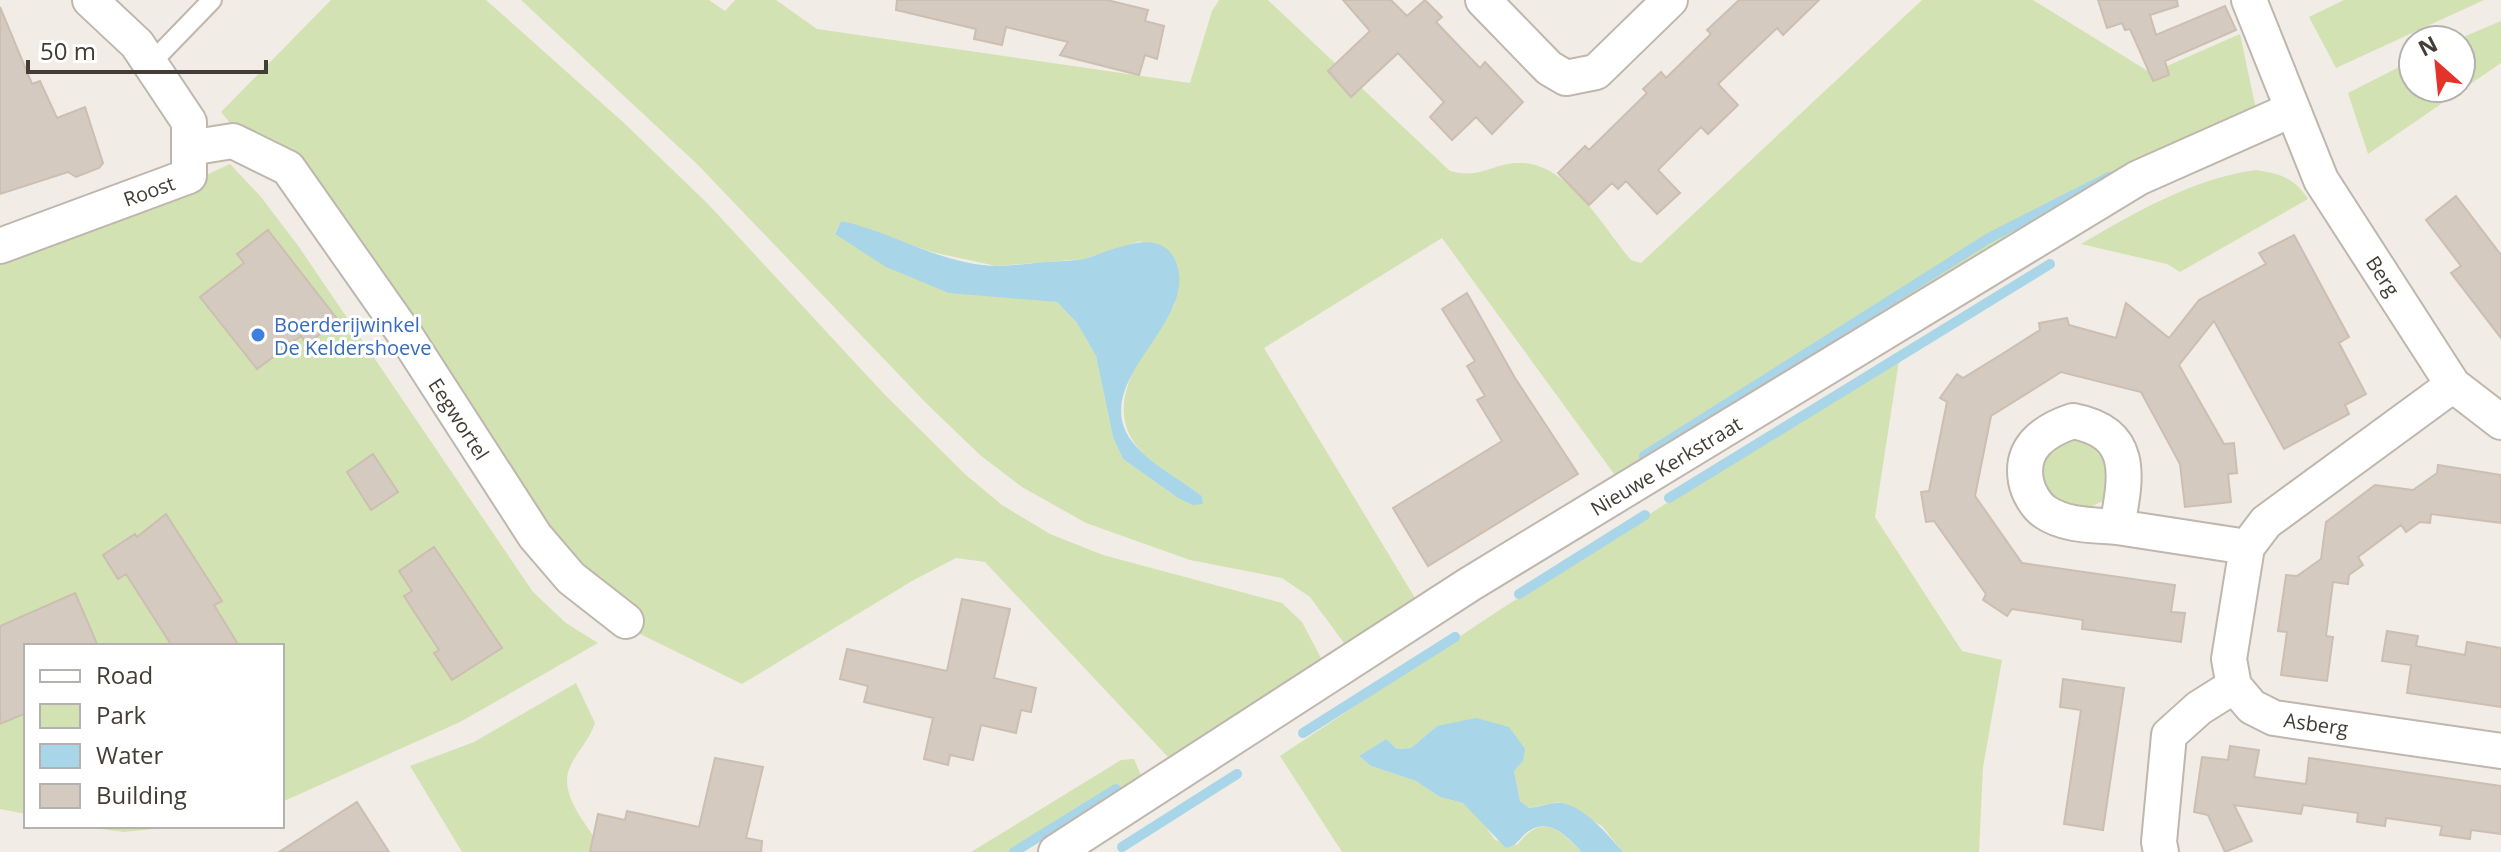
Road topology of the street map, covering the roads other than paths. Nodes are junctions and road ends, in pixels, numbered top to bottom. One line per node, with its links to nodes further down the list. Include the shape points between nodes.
1 (90, 0): 6 (street, Roost, via 137,44)
2 (212, 0): 6 (lane)
3 (1483, 0): 4 (street, via 1549,68 1566,78 1596,72)
4 (1670, 0)
5 (2249, 0): 7 (street, Berg)
6 (150, 64): 8 (street, Roost, via 189,122)
7 (2291, 110): 10 (street, Berg, via 2321,180); 17 (street, Nieuwe Kerkstraat, via 2138,178 1470,584)
8 (189, 148): 9 (street, Roost, via 189,176); 14 (street, Eegwortel, via 233,141 288,168 406,336 535,536 571,578)
9 (0, 246)
10 (2453, 385): 11 (street, Berg); 13 (street, via 2300,495 2266,522)
11 (2501, 422)
12 (2117, 527): 13 (street)
13 (2247, 547): 15 (street, via 2229,659)
14 (626, 621)
15 (2234, 686): 16 (street, Asberg, via 2252,707 2274,718); 18 (street, via 2169,735)
16 (2501, 751)
17 (1056, 852)
18 (2161, 852)

